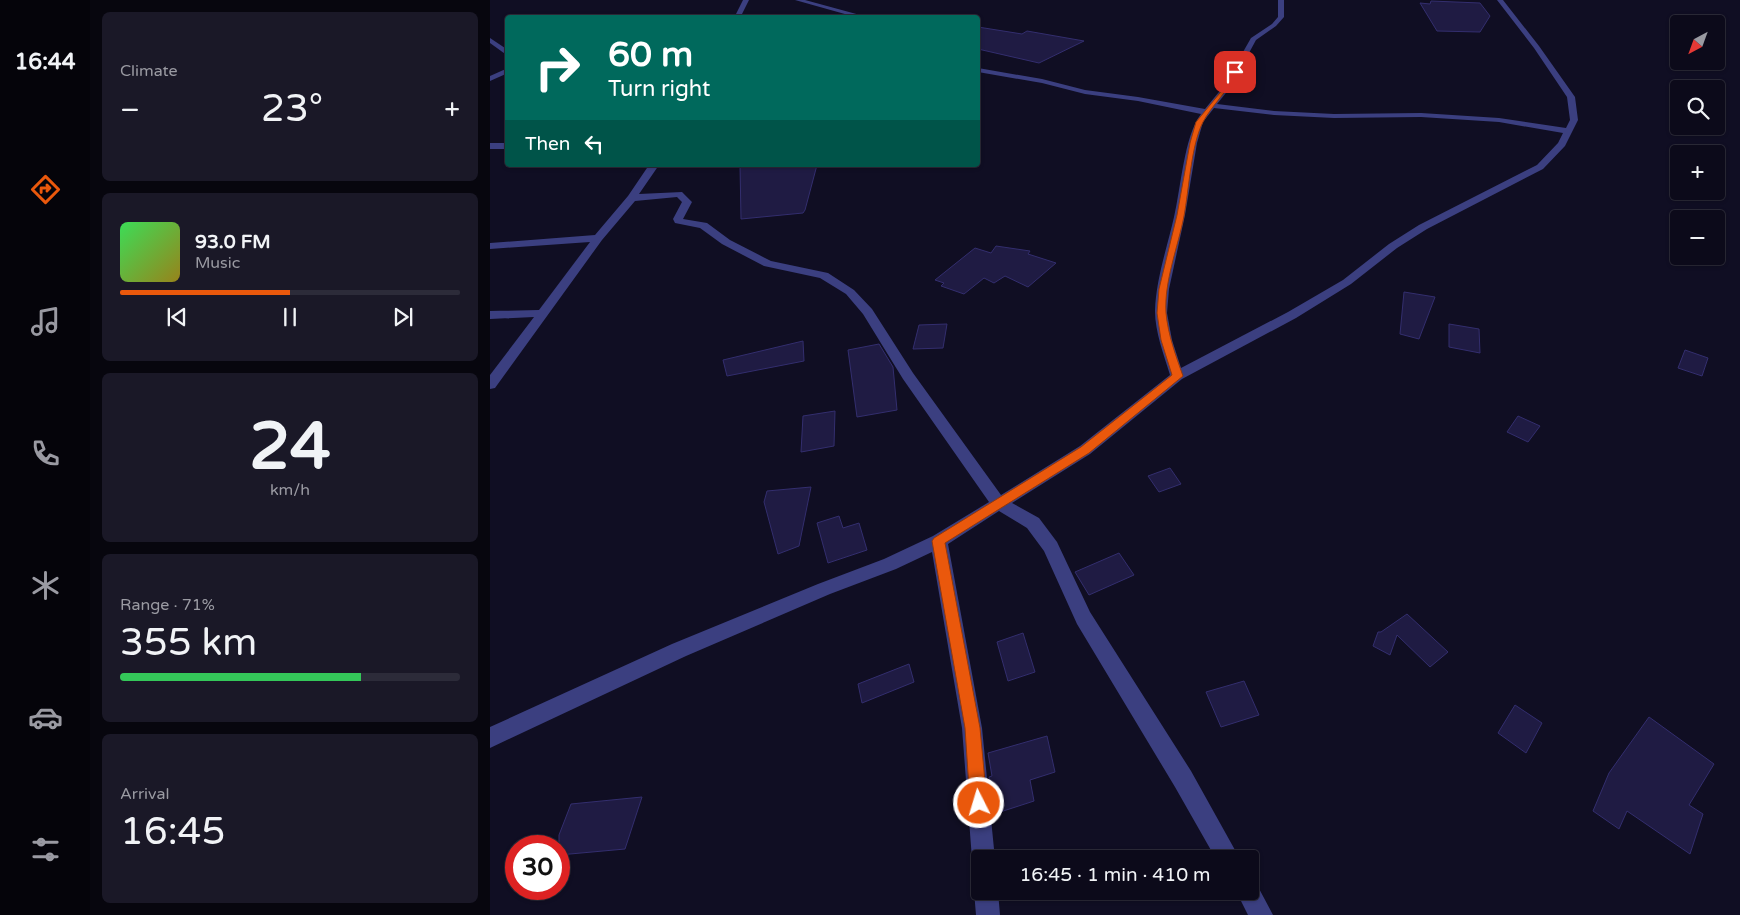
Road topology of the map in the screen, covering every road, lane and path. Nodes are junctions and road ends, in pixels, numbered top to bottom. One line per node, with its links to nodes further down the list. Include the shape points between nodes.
1 (746, 0): 5 (street)
2 (798, 0): 6 (street)
3 (1281, 0): 12 (street, via 1281,18 1253,39 1226,88)
4 (1500, 0): 13 (street, via 1571,97 1574,120)
5 (738, 15)
6 (856, 15)
7 (490, 40): 8 (street)
8 (505, 51)
9 (980, 70): 12 (street, via 1085,92)
10 (505, 72): 11 (street)
11 (490, 79)
12 (1209, 109): 13 (street, via 1327,116 1421,115 1499,120); 22 (street, via 1200,122 1193,143 1163,289 1166,340)
13 (1568, 132): 22 (street, via 1562,144 1540,167 1423,227 1347,282 1292,316)
14 (490, 146): 15 (street)
15 (505, 146)
16 (653, 167): 17 (street)
17 (632, 198): 18 (street); 24 (street, via 679,194 687,202 679,222 703,225 726,242 768,264 824,275 850,292 868,312 908,376)
18 (598, 238): 19 (street); 20 (street)
19 (490, 246)
20 (544, 313): 21 (street); 23 (street)
21 (490, 315)
22 (1178, 376): 24 (street, via 1085,450)
23 (490, 385)
24 (999, 504): 25 (street); 28 (street, via 1033,523 1051,546 1083,618)
25 (939, 541): 26 (street, via 679,650); 27 (street, via 972,728)
26 (490, 738)
27 (983, 850)
28 (1224, 850)
29 (987, 900): 31 (street)
30 (1253, 900): 32 (street)
31 (988, 915)
32 (1261, 915)

